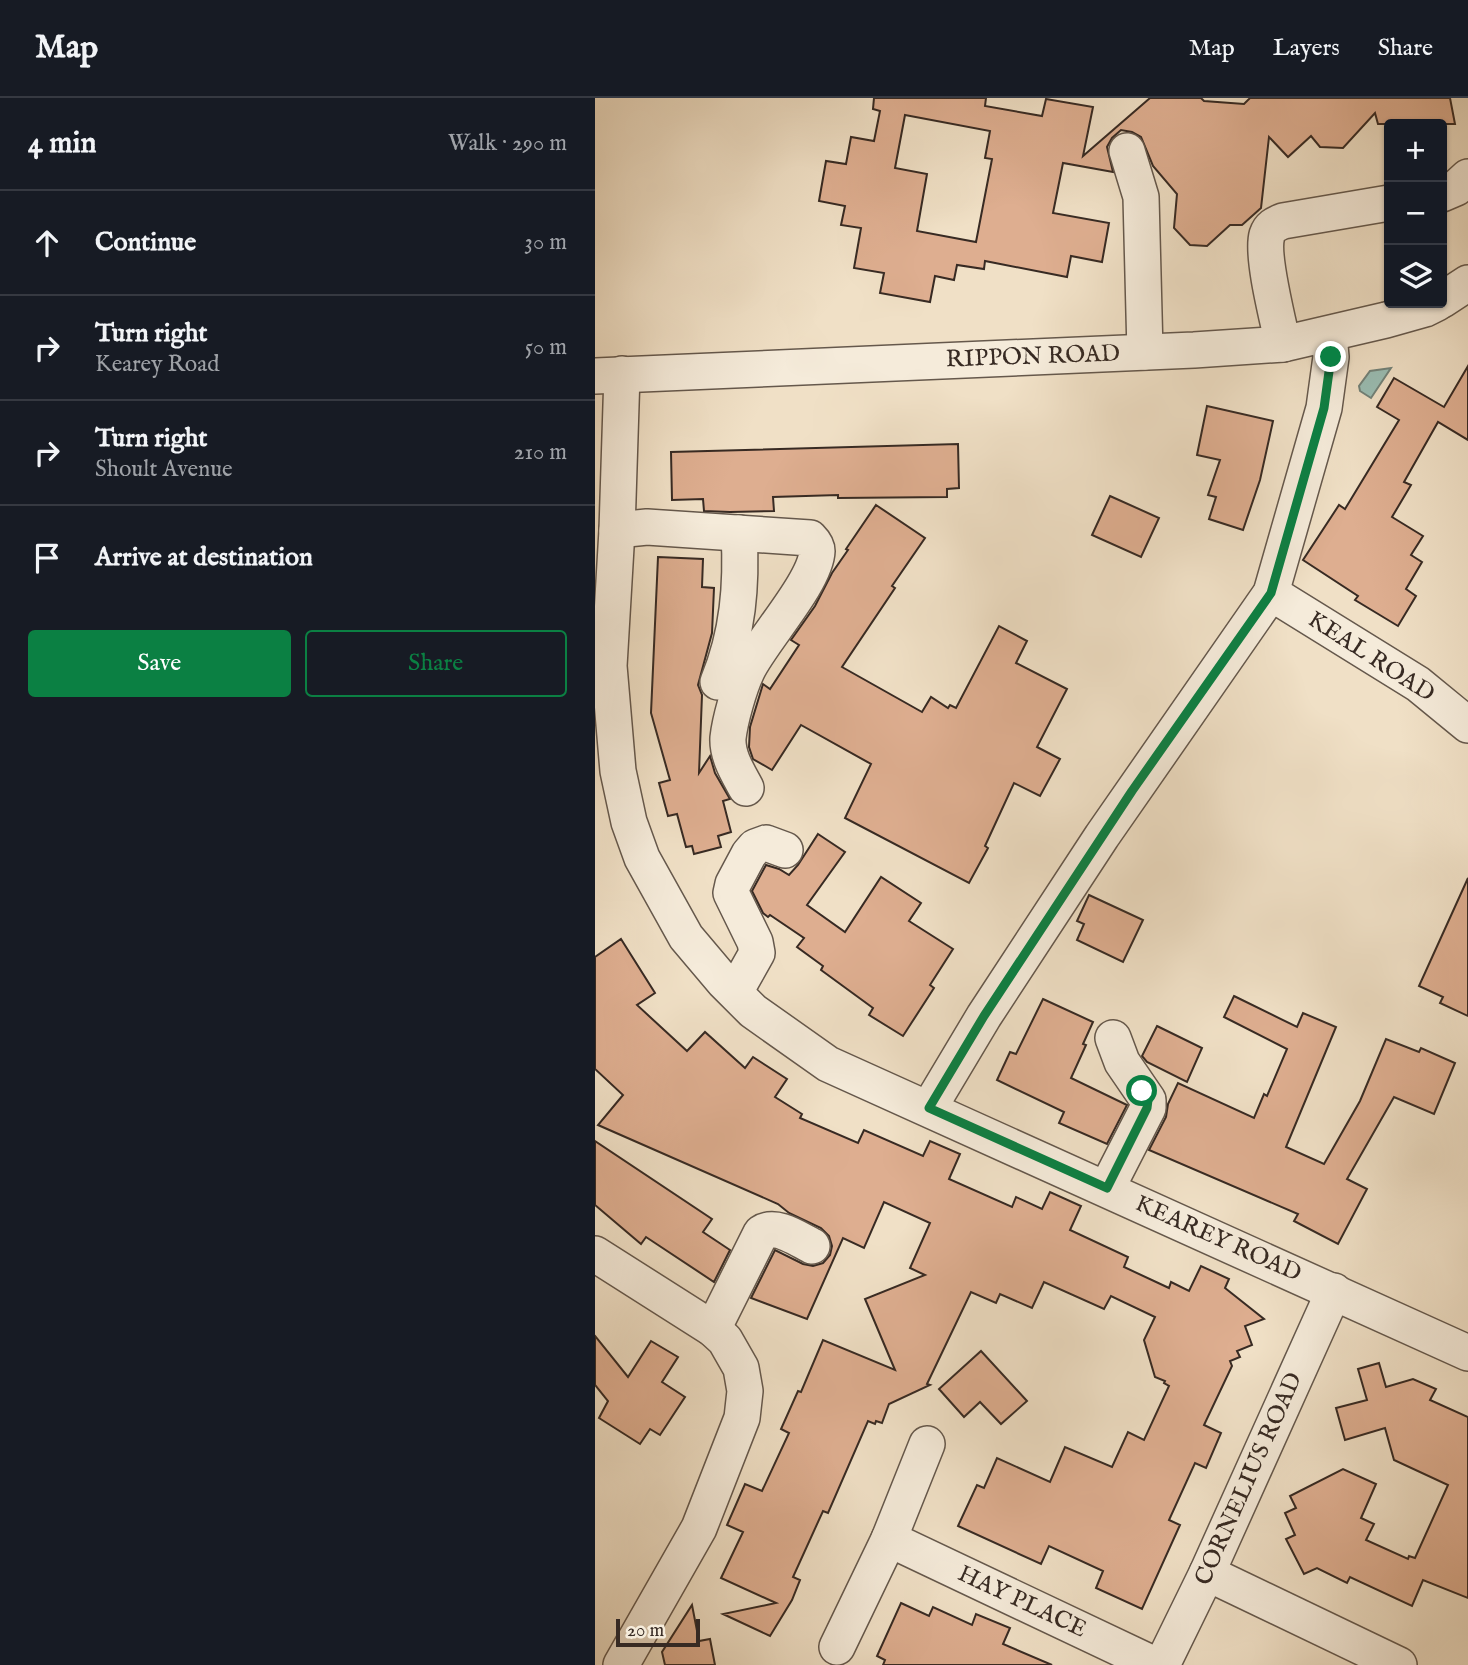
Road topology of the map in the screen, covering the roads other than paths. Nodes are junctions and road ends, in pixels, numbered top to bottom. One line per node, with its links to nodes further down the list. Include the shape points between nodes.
1 (1127, 151): 8 (street, via 1141,197)
2 (1468, 177): 3 (street)
3 (1447, 192)
4 (1384, 204): 7 (street, via 1283,220 1272,226 1267,234 1267,256)
5 (1452, 299): 6 (street, RIPPON ROAD)
6 (1329, 335): 7 (street, RIPPON ROAD); 12 (street, via 1324,408)
7 (1283, 344): 8 (street, RIPPON ROAD)
8 (1145, 352): 9 (street, RIPPON ROAD)
9 (609, 375): 10 (street, KEAREY ROAD)
10 (617, 530): 11 (street, via 647,527); 13 (street, KEAREY ROAD)
11 (739, 533): 14 (street, via 736,623); 16 (street, via 810,538 817,551 809,575 741,686 728,739 731,760)
12 (1271, 593): 15 (street, KEAL ROAD, via 1418,684); 20 (street, via 1132,791)
13 (602, 667): 18 (street, KEAREY ROAD, via 618,771 642,858 686,937)
14 (719, 682)
15 (1468, 725)
16 (746, 788)
17 (785, 850): 18 (street, via 766,842 755,847 733,884 733,901 757,953)
18 (735, 992): 20 (street, KEAREY ROAD, via 753,1011 828,1064)
19 (1113, 1038): 21 (street, via 1122,1062 1148,1100)
20 (929, 1108): 21 (street, KEAREY ROAD)
21 (1107, 1188): 24 (street, KEAREY ROAD)
22 (812, 1246): 25 (street, via 782,1232 770,1229 761,1233)
23 (595, 1254): 25 (street)
24 (1334, 1291): 26 (street, KEAREY ROAD); 29 (street, CORNELIUS ROAD)
25 (713, 1329): 31 (street, via 741,1368 745,1391 742,1418 699,1528)
26 (1468, 1353)
27 (927, 1444): 28 (street)
28 (889, 1539): 30 (street); 32 (street, HAY PLACE)
29 (1207, 1573): 33 (street, CORNELIUS ROAD); 34 (street)
30 (837, 1647)
31 (621, 1665)
32 (1155, 1665)
33 (1162, 1665)
34 (1399, 1665)

